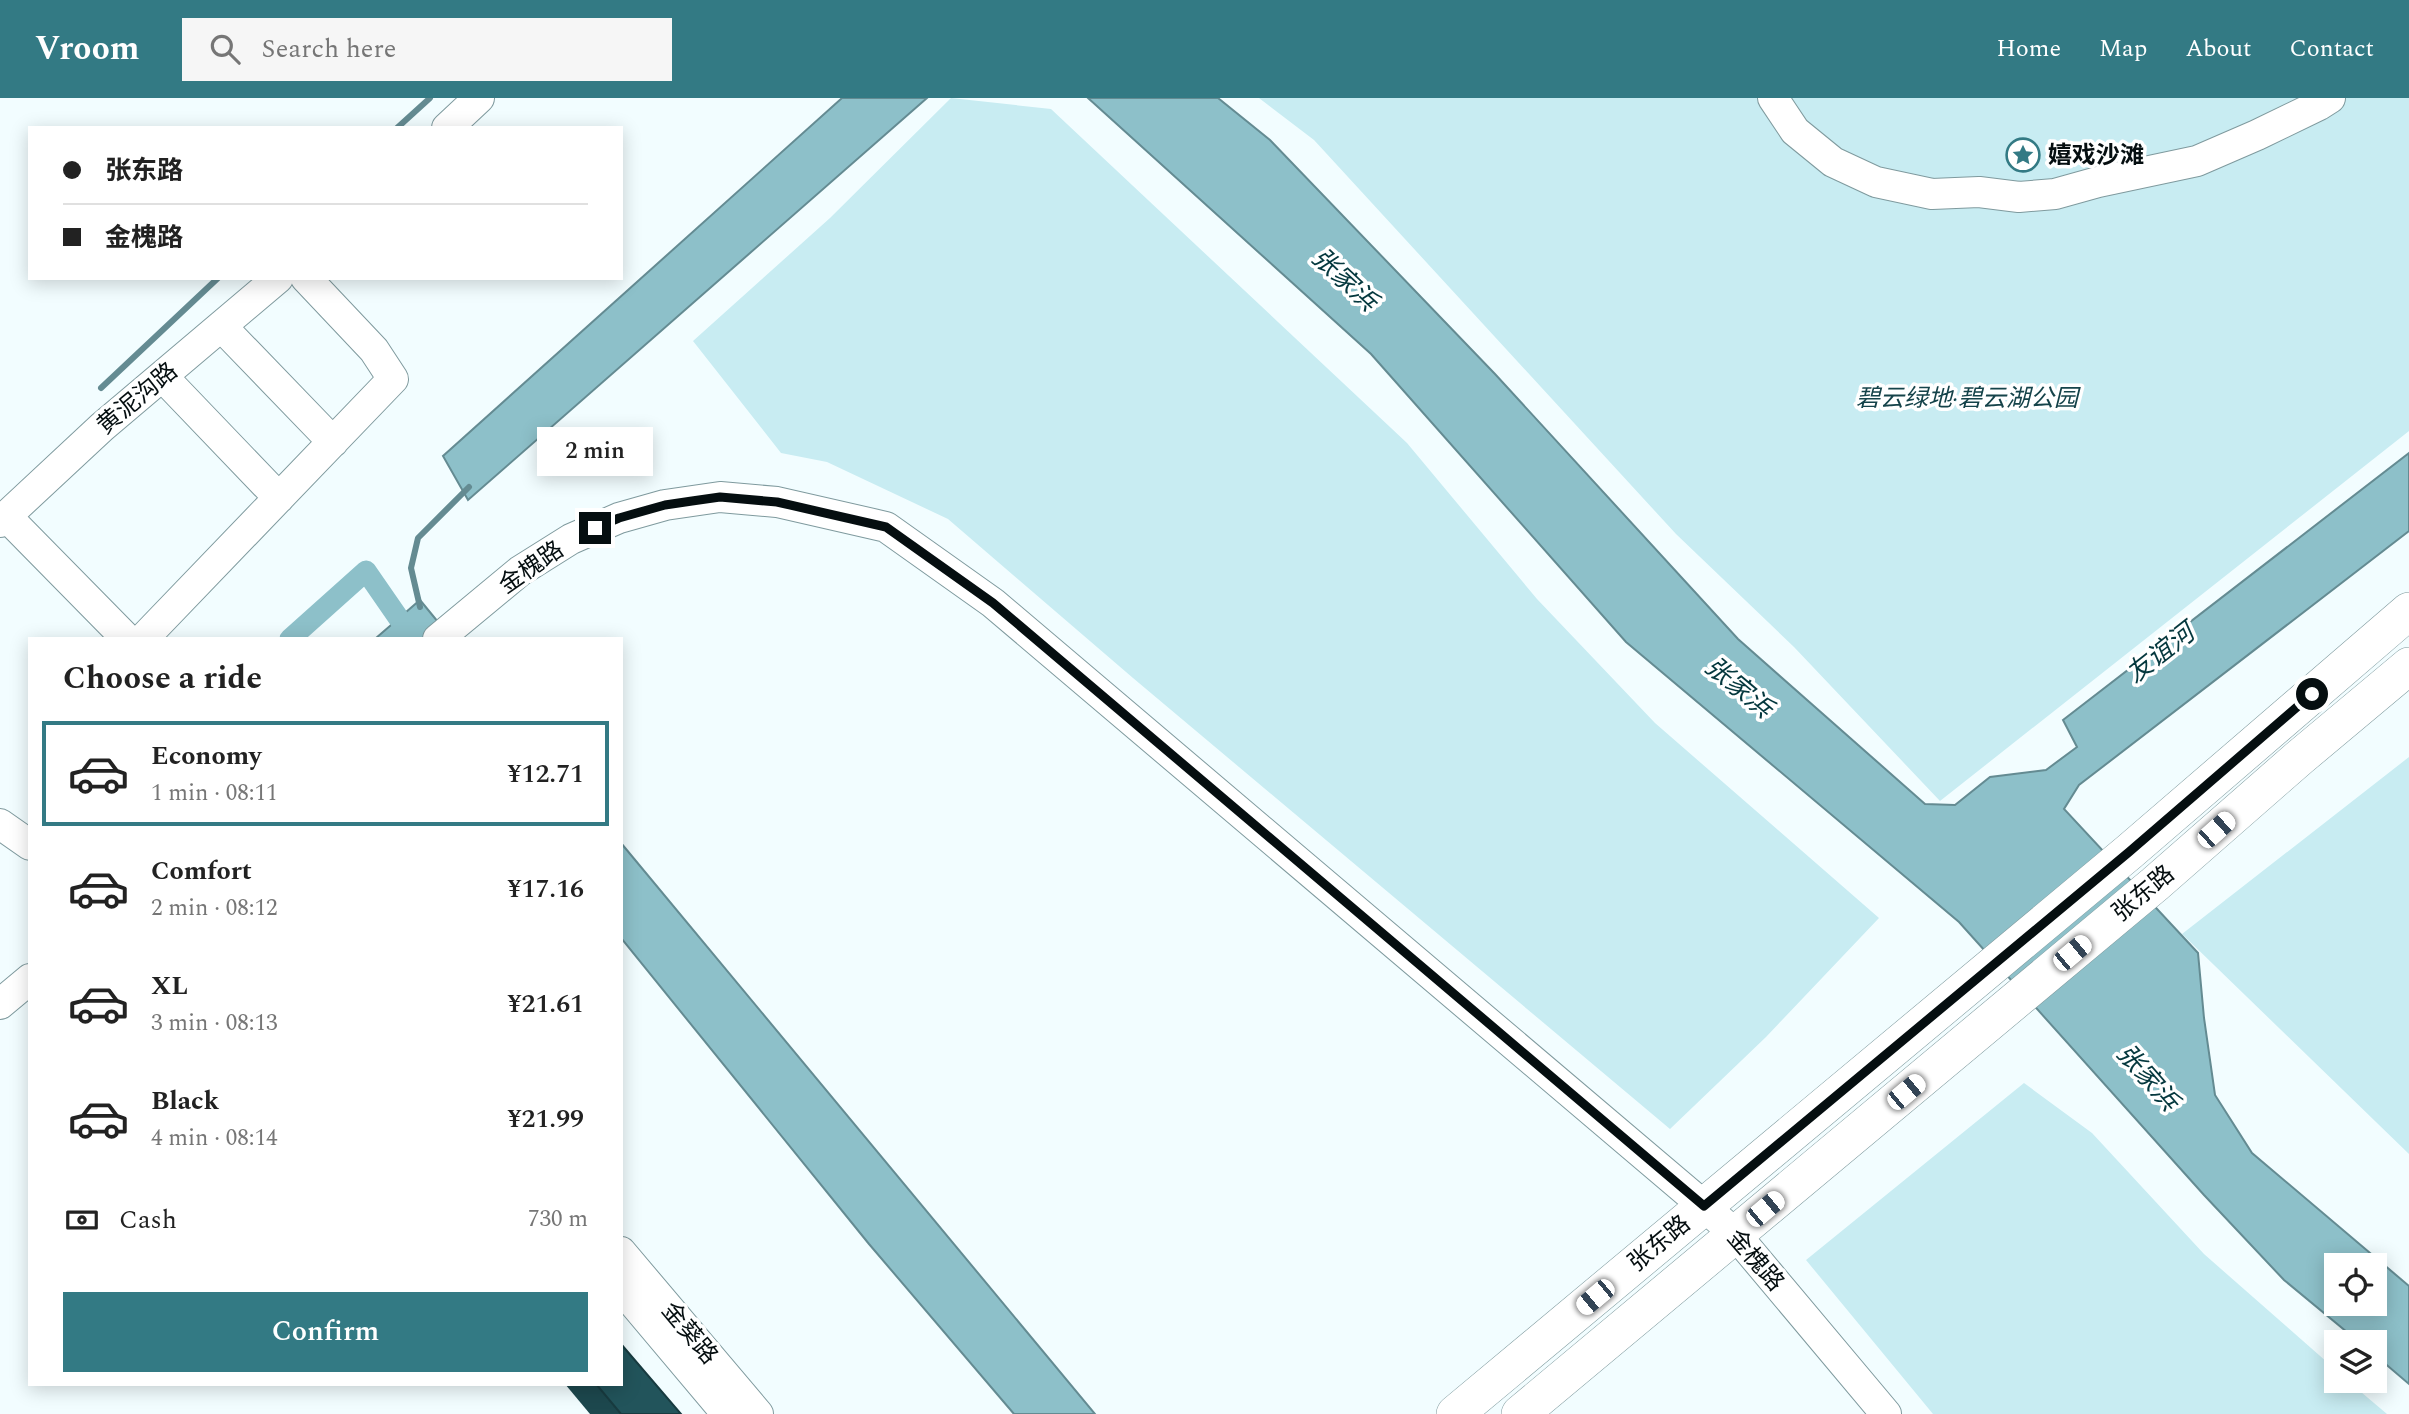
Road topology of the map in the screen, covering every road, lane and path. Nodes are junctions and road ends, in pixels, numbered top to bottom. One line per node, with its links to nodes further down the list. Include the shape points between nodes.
1 (480, 98): 4 (street)
2 (1773, 98): 3 (street, via 1795,131 1833,162 1876,182 1932,194 1979,192 2019,197 2056,194 2197,161)
3 (2329, 98)
4 (449, 126)
5 (276, 280): 7 (street, 黄泥沟路)
6 (308, 280): 9 (street, via 374,350 393,379)
7 (222, 327): 8 (street, 黄泥沟路); 9 (street)
8 (163, 377): 10 (street); 11 (street, 黄泥沟路)
9 (333, 442): 10 (street)
10 (279, 498): 14 (street)
11 (3, 519): 13 (street)
12 (2409, 611): 21 (main road, 张东路)
13 (125, 637)
14 (146, 637)
15 (441, 637): 21 (street, 金槐路, via 520,571 571,539 665,505 720,497 777,502 886,527 993,603)
16 (2409, 666): 22 (main road, 张东路)
17 (0, 824): 18 (street)
18 (28, 844)
19 (28, 981): 20 (street)
20 (0, 1004)
21 (1704, 1206): 22 (street, 金槐路); 27 (main road, 张东路)
22 (1735, 1234): 28 (main road, 张东路); 29 (street, 金槐路)
23 (623, 1254): 26 (street, 金葵路)
24 (623, 1290): 25 (street, 金葵路)
25 (727, 1414)
26 (758, 1414)
27 (1455, 1414)
28 (1520, 1414)
29 (1886, 1414)

